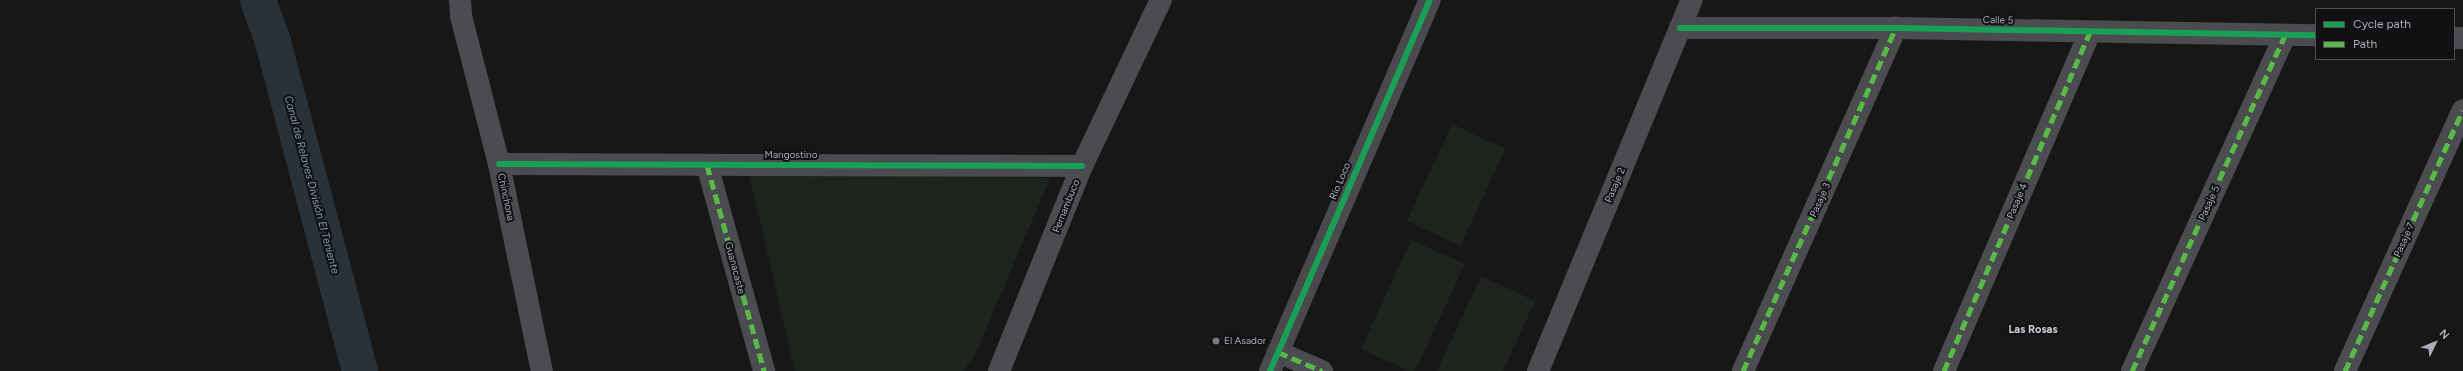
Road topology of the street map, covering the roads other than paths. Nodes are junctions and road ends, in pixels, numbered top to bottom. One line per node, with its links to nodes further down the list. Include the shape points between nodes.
1 (460, 0): 11 (street, Chinchona, via 461,16)
2 (1161, 0): 13 (street, Pernambuco)
3 (1430, 0): 14 (street, Río Loco)
4 (1692, 0): 5 (street, Pasaje 2)
5 (1680, 28): 6 (street, Calle 5); 19 (street, Pasaje 2)
6 (1896, 28): 7 (street, Calle 5); 20 (street, Pasaje 3)
7 (2090, 32): 8 (street, Calle 5); 21 (street, Pasaje 4)
8 (2285, 35): 9 (street, Calle 5); 22 (street, Pasaje 5)
9 (2315, 35)
10 (2463, 110): 23 (street, Pasaje 7)
11 (499, 164): 12 (street, Mangostino); 15 (street, Chinchona)
12 (707, 165): 13 (street, Mangostino); 16 (street, Guanacaste)
13 (1082, 166): 17 (street, Pernambuco)
14 (1274, 361): 18 (street)
15 (542, 371)
16 (764, 371)
17 (999, 371)
18 (1322, 371)
19 (1538, 371)
20 (1743, 371)
21 (1944, 371)
22 (2132, 371)
23 (2345, 371)

